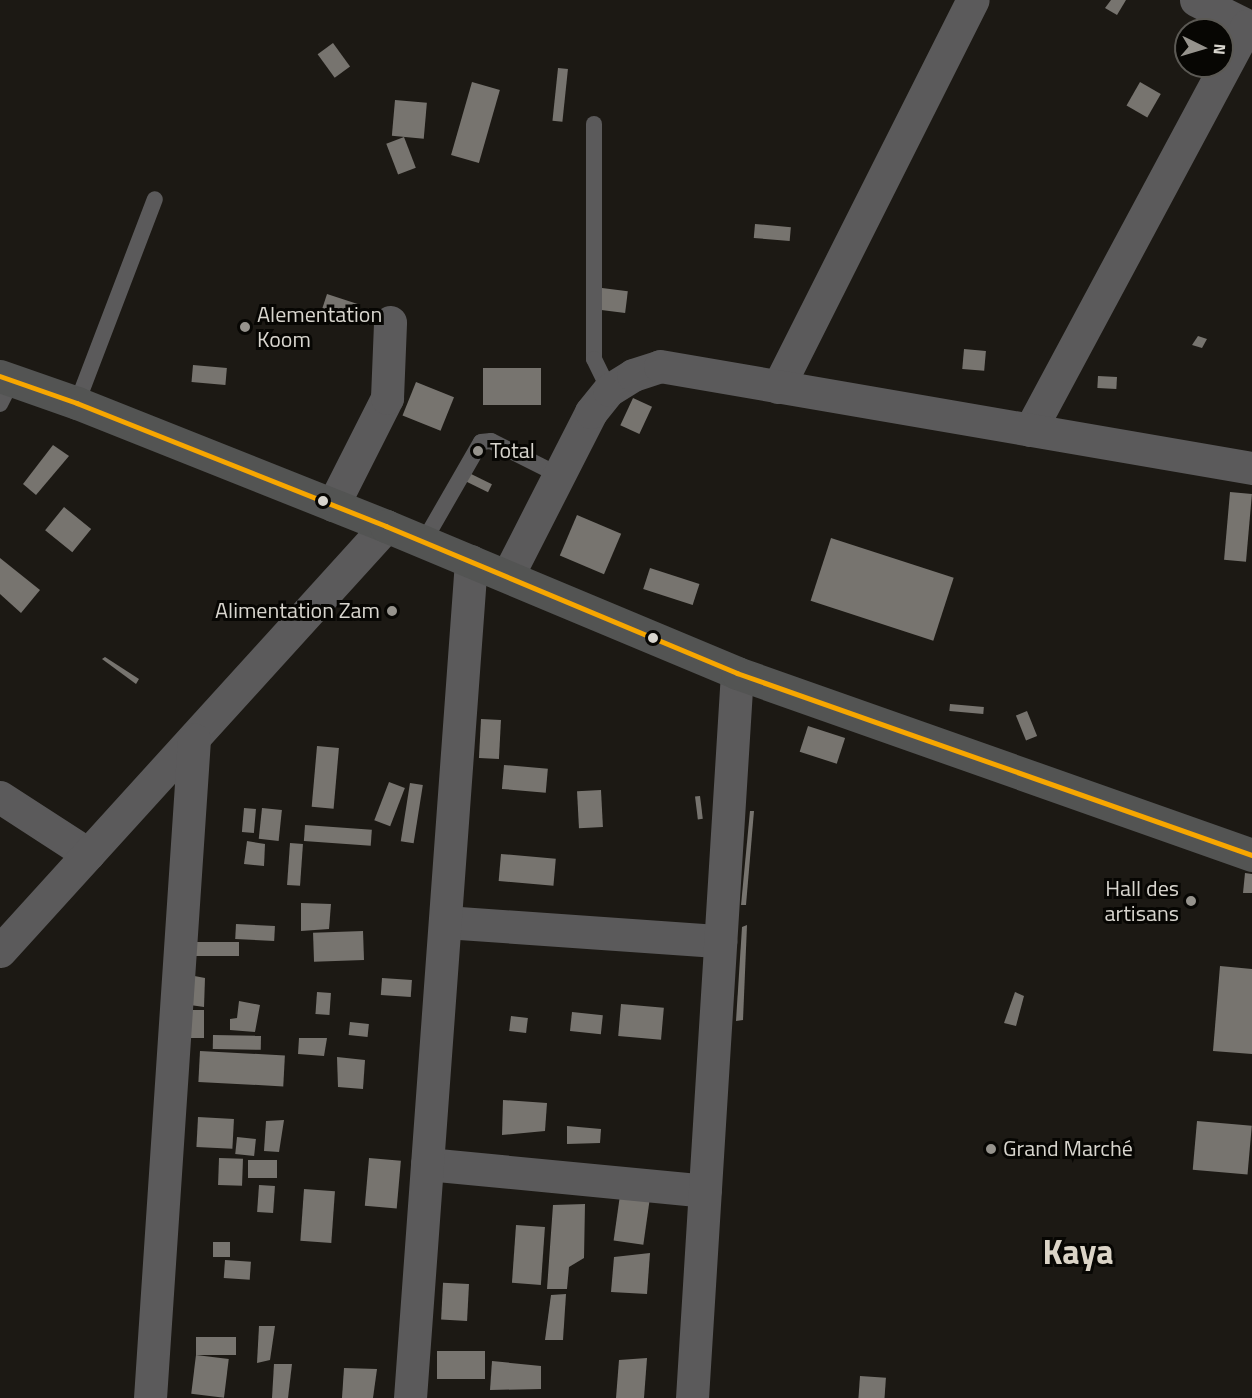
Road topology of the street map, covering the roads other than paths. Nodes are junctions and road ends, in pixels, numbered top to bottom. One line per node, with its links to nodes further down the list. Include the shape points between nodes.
1 (973, 0): 8 (street)
2 (1197, 0): 3 (street)
3 (1250, 27): 11 (street)
4 (594, 124): 9 (lane, via 594,359)
5 (155, 199): 10 (lane)
6 (390, 322): 14 (street, via 387,398)
7 (4, 387): 10 (main road)
8 (778, 387): 9 (street, via 660,366 633,375); 11 (street)
9 (609, 390): 13 (street, via 591,412)
10 (77, 403): 14 (main road)
11 (1030, 430): 12 (street)
12 (1252, 468)
13 (559, 475): 16 (lane, via 491,441 481,442); 18 (street)
14 (333, 505): 15 (main road)
15 (386, 526): 16 (main road); 20 (street)
16 (424, 541): 17 (main road)
17 (471, 561): 18 (main road); 24 (street)
18 (508, 575): 19 (main road)
19 (737, 673): 23 (main road); 25 (street)
20 (194, 739): 22 (street); 29 (street)
21 (0, 797): 22 (street)
22 (88, 854): 26 (street)
23 (1252, 855)
24 (445, 922): 25 (street); 27 (street)
25 (720, 941): 28 (street)
26 (0, 951)
27 (427, 1164): 28 (street); 30 (street)
28 (705, 1191): 31 (street)
29 (150, 1398)
30 (410, 1398)
31 (692, 1398)

